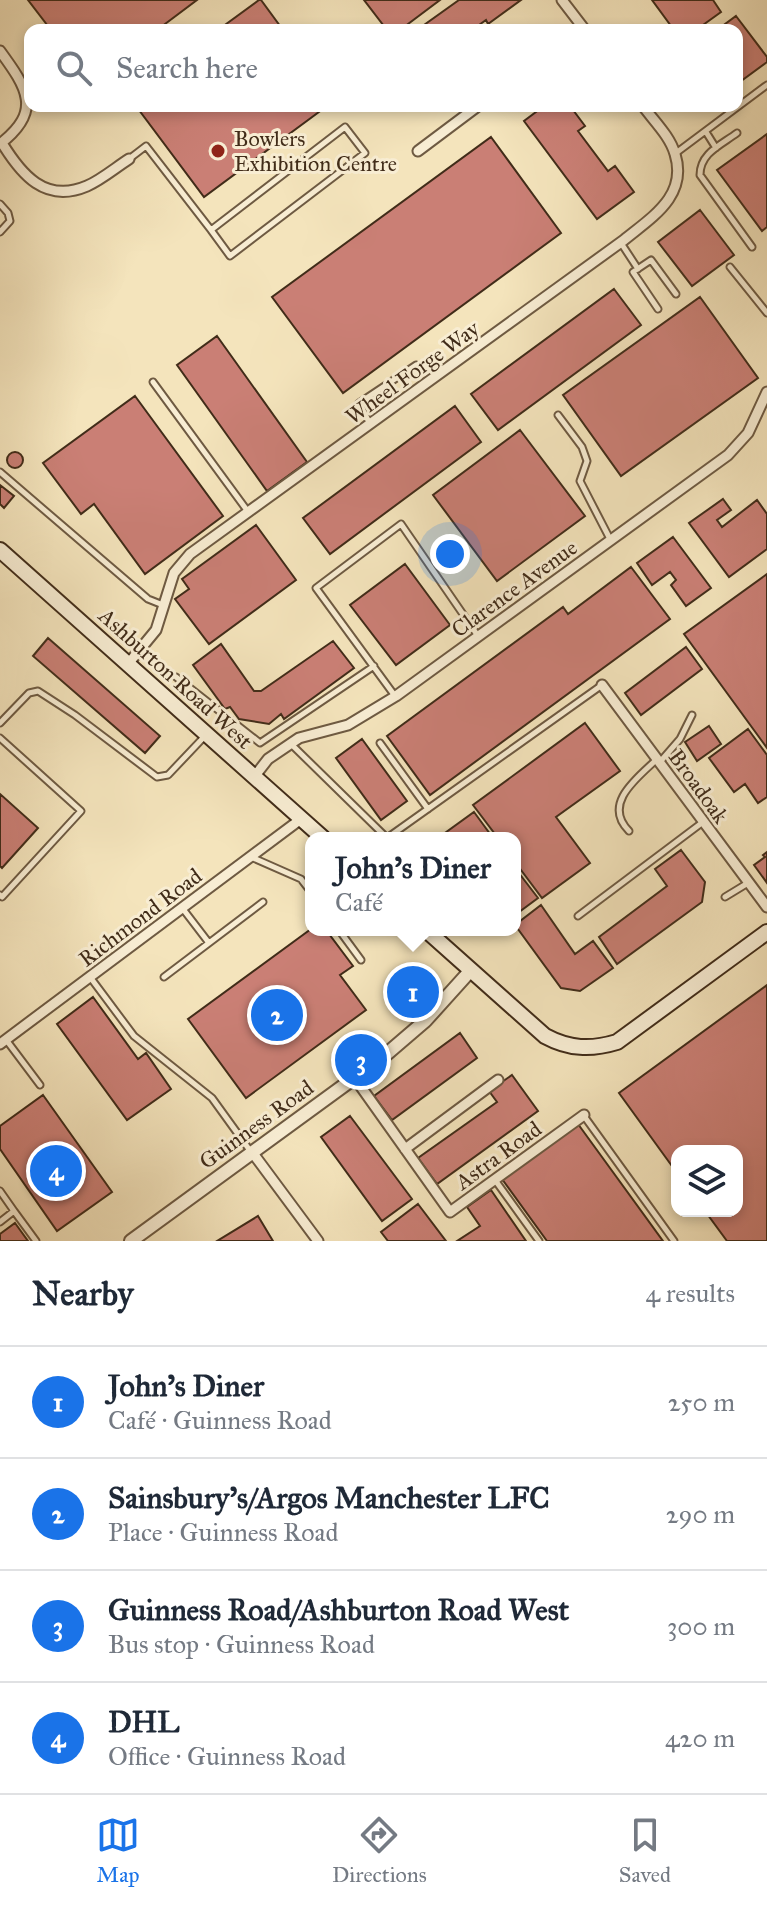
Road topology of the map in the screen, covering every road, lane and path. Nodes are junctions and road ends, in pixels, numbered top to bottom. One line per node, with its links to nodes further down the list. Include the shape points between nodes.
1 (562, 0): 2 (street)
2 (579, 24)
3 (0, 51): 5 (street)
4 (767, 85): 6 (lane)
5 (24, 93)
6 (743, 103)
7 (26, 112): 13 (street)
8 (470, 112): 15 (street)
9 (647, 112): 16 (street)
10 (731, 112): 11 (lane)
11 (706, 131): 14 (lane); 16 (lane)
12 (737, 133): 14 (lane)
13 (1, 144): 17 (street, via 29,179 57,190 87,186)
14 (716, 148): 22 (lane, via 702,161 700,175)
15 (418, 151)
16 (675, 154): 21 (street, Wheel Forge Way, via 677,183 666,206)
17 (129, 159): 19 (lane, via 146,146)
18 (0, 204): 20 (lane, via 10,221)
19 (211, 230): 19 (lane, via 230,256 365,153 345,127)
20 (0, 232)
21 (620, 242): 24 (lane); 33 (street, Wheel Forge Way)
22 (752, 247)
23 (730, 267): 27 (lane)
24 (638, 269): 25 (lane, via 651,260); 26 (lane, via 633,272)
25 (676, 294)
26 (658, 309)
27 (767, 313)
28 (416, 365): 33 (lane, via 359,403)
29 (153, 382): 35 (lane)
30 (767, 392): 31 (street, Clarence Avenue)
31 (765, 405): 36 (street, Clarence Avenue, via 739,446)
32 (558, 415): 36 (lane, via 582,447 587,461 580,481)
33 (371, 425): 35 (street, Wheel Forge Way)
34 (0, 472): 38 (lane, via 148,599)
35 (249, 514): 38 (street, Wheel Forge Way, via 181,562)
36 (611, 540): 39 (street, Clarence Avenue)
37 (2, 554): 40 (main road, Ashburton Road West)
38 (164, 605): 40 (street, Wheel Forge Way, via 156,630)
39 (478, 636): 41 (lane, via 401,524 316,588); 44 (street, Clarence Avenue)
40 (128, 664): 47 (main road, Ashburton Road West)
41 (374, 666): 42 (lane, via 260,743); 44 (lane)
42 (176, 677)
43 (602, 685): 51 (street, Broadoak); 53 (lane)
44 (396, 696): 50 (street, Clarence Avenue, via 348,725)
45 (692, 715): 51 (lane, via 680,739)
46 (0, 723): 47 (lane, via 29,693 38,691 157,777 168,775)
47 (207, 734): 52 (main road, Ashburton Road West)
48 (0, 738): 63 (lane, via 81,811)
49 (380, 743): 53 (lane)
50 (291, 744): 52 (street, Clarence Avenue, via 268,759); 58 (lane)
51 (658, 761): 55 (street, Broadoak); 56 (lane, via 625,789 618,806)
52 (254, 777): 54 (main road, Ashburton Road West)
53 (428, 809): 59 (lane)
54 (301, 819): 57 (main road, Ashburton Road West); 60 (street, Richmond Road)
55 (703, 822): 61 (street, Broadoak); 68 (lane)
56 (629, 831)
57 (316, 832)
58 (381, 832)
59 (395, 832)
60 (250, 857): 62 (lane); 67 (street, Richmond Road)
61 (749, 882): 64 (lane); 66 (street, Broadoak)
62 (305, 884)
63 (0, 895)
64 (725, 897)
65 (263, 902): 72 (lane)
66 (767, 907)
67 (182, 908): 72 (lane); 75 (street, Richmond Road)
68 (578, 916)
69 (767, 932): 74 (main road, via 617,1042 602,1046 573,1047 545,1036)
70 (343, 936): 73 (lane)
71 (433, 936): 74 (main road)
72 (209, 943): 76 (lane)
73 (361, 960)
74 (471, 970): 78 (street, Guinness Road, via 425,1021)
75 (90, 977): 77 (street, Richmond Road); 83 (lane, via 134,1036 212,1098)
76 (164, 977)
77 (3, 1042): 80 (lane)
78 (354, 1077): 82 (street, Astra Road); 83 (street, Guinness Road)
79 (498, 1080): 82 (street)
80 (40, 1085)
81 (584, 1115): 84 (street, Astra Road); 92 (lane)
82 (405, 1149): 84 (street, Astra Road, via 450,1212)
83 (252, 1152): 89 (street, Guinness Road); 90 (street)
84 (495, 1180): 91 (lane)
85 (0, 1191): 86 (lane)
86 (14, 1211): 87 (lane); 88 (lane)
87 (0, 1222)
88 (36, 1241)
89 (131, 1241)
90 (318, 1241)
91 (539, 1241)
92 (674, 1241)

